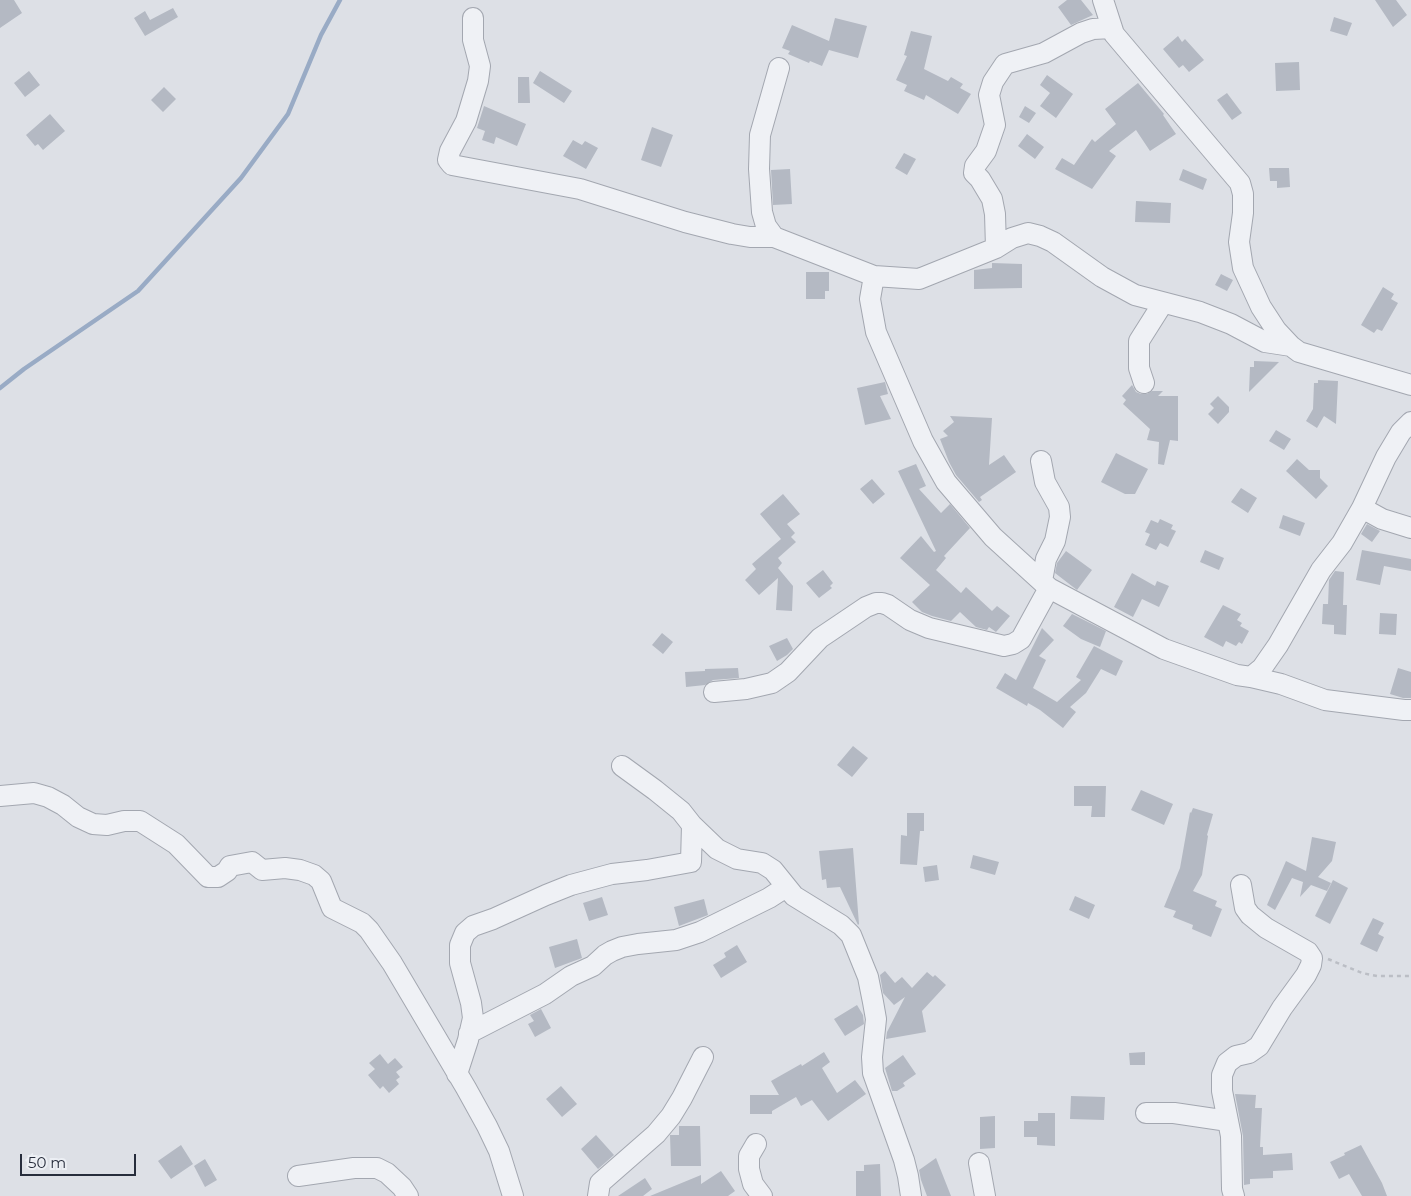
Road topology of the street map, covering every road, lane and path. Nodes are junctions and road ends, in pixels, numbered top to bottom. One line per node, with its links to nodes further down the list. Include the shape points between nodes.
1 (1103, 0): 3 (street)
2 (473, 18): 5 (street, via 473,40 480,66 478,81 466,121 450,150 448,160 452,165 580,189 732,234)
3 (1112, 28): 6 (street, via 1093,29 1044,53 1004,64 993,82 989,95 995,124 974,173 992,199); 9 (street, via 1240,182 1243,213 1239,242 1243,268 1260,308)
4 (779, 68): 5 (street, via 760,135 762,212)
5 (774, 237): 7 (street)
6 (996, 248): 7 (street, via 919,279); 8 (street, via 1028,233 1040,236 1102,277 1135,295)
7 (874, 276): 16 (street, via 870,299 876,332 923,441 946,482 993,537)
8 (1162, 303): 9 (street, via 1200,312 1265,342); 10 (street, via 1140,341 1139,368)
9 (1291, 346): 11 (street, via 1299,352)
10 (1144, 384)
11 (1411, 385)
12 (1411, 422): 14 (street, via 1386,457)
13 (1041, 461): 16 (street, via 1045,482 1059,507 1060,517 1046,559)
14 (1362, 508): 15 (street, via 1382,519); 17 (street, via 1342,543 1321,570 1278,645 1262,668)
15 (1411, 528)
16 (1045, 585): 17 (street, via 1164,649); 18 (street, via 1021,638 1013,644 1004,646 929,628 882,603 866,607 820,638 788,672 772,683)
17 (1251, 677): 19 (street, via 1324,700)
18 (714, 692)
19 (1411, 710)
20 (622, 766): 22 (street, via 681,811)
21 (0, 796): 29 (street, via 34,793 48,797 93,824 140,821 176,844 208,877 218,877 230,866 252,862 262,870 285,868 314,875 321,881 332,908 369,930)
22 (692, 825): 24 (street, via 717,849 737,859 762,863 773,870); 27 (street, via 691,862 612,874 571,885 473,926 465,933 460,945 460,963 471,1003)
23 (1241, 885): 25 (street, via 1245,908 1250,915 1308,952)
24 (786, 887): 27 (street, via 700,932 676,940 612,951 545,994); 39 (street, via 794,896 841,924 851,935 858,951 868,976 876,1018 873,1073 904,1160)
25 (1312, 958): 26 (path, via 1334,961 1377,976); 31 (street, via 1306,975 1259,1046 1227,1063 1222,1075 1222,1092)
26 (1411, 976)
27 (470, 1033): 29 (street)
28 (703, 1057): 37 (street, via 670,1116 656,1134 600,1183)
29 (457, 1074): 36 (street, via 499,1151)
30 (1146, 1113): 31 (street, via 1174,1113)
31 (1228, 1121): 41 (street)
32 (756, 1144): 38 (street, via 749,1156 749,1169 753,1184)
33 (979, 1163): 40 (street)
34 (298, 1176): 35 (street, via 377,1168 387,1173)
35 (408, 1196)
36 (513, 1196)
37 (598, 1196)
38 (762, 1196)
39 (911, 1196)
40 (985, 1196)
41 (1234, 1196)

